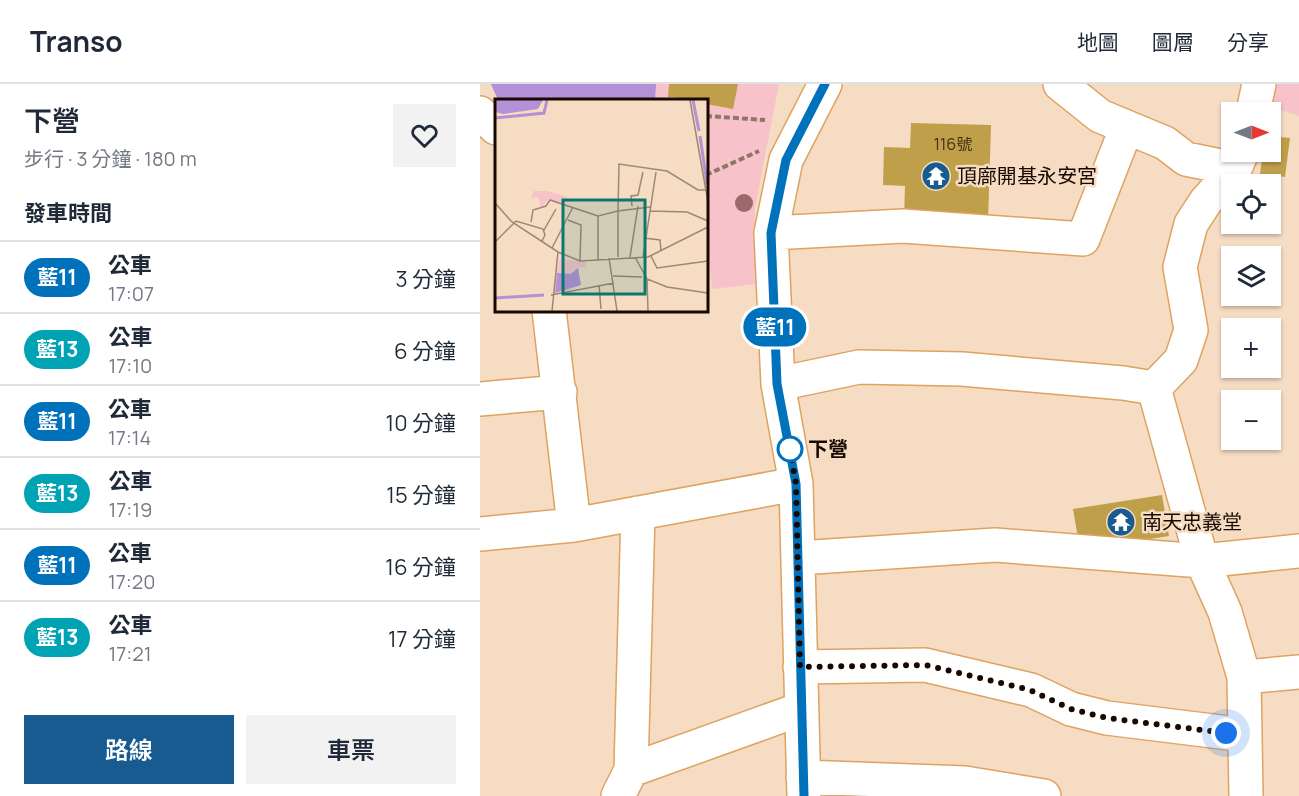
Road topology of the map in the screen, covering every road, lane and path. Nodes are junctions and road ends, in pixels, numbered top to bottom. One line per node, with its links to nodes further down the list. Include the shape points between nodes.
1 (825, 84): 14 (street, via 786,160)
2 (1060, 84): 9 (street, via 1100,116)
3 (1259, 84): 4 (street)
4 (1255, 102)
5 (480, 113): 8 (street)
6 (708, 116): 7 (path)
7 (765, 120)
8 (495, 127)
9 (1126, 129): 11 (street, via 1166,143 1186,159); 14 (street, via 1083,239 903,226)
10 (759, 151): 13 (path)
11 (1221, 160)
12 (1236, 162): 17 (street, via 1191,224 1180,267 1191,330 1181,360)
13 (708, 175)
14 (771, 233): 16 (street)
15 (549, 312): 18 (street)
16 (777, 384): 17 (street, via 859,367 962,369); 20 (street)
17 (1154, 388): 26 (street)
18 (560, 392): 19 (street); 22 (street)
19 (480, 399)
20 (796, 484): 21 (street); 25 (street)
21 (638, 513): 22 (street); 32 (street)
22 (574, 525): 23 (street)
23 (480, 534)
24 (1299, 551): 26 (street)
25 (799, 558): 26 (street, via 994,545); 27 (street)
26 (1202, 561): 29 (street, via 1225,612)
27 (800, 667): 30 (street); 31 (street, via 925,665 1030,690 1071,709 1107,718)
28 (1299, 672): 29 (street)
29 (1244, 677): 31 (street)
30 (801, 709): 32 (street); 33 (street)
31 (1245, 735): 36 (street)
32 (625, 783)
33 (804, 787): 34 (street)
34 (965, 789): 35 (street)
35 (1044, 796)
36 (1246, 796)

